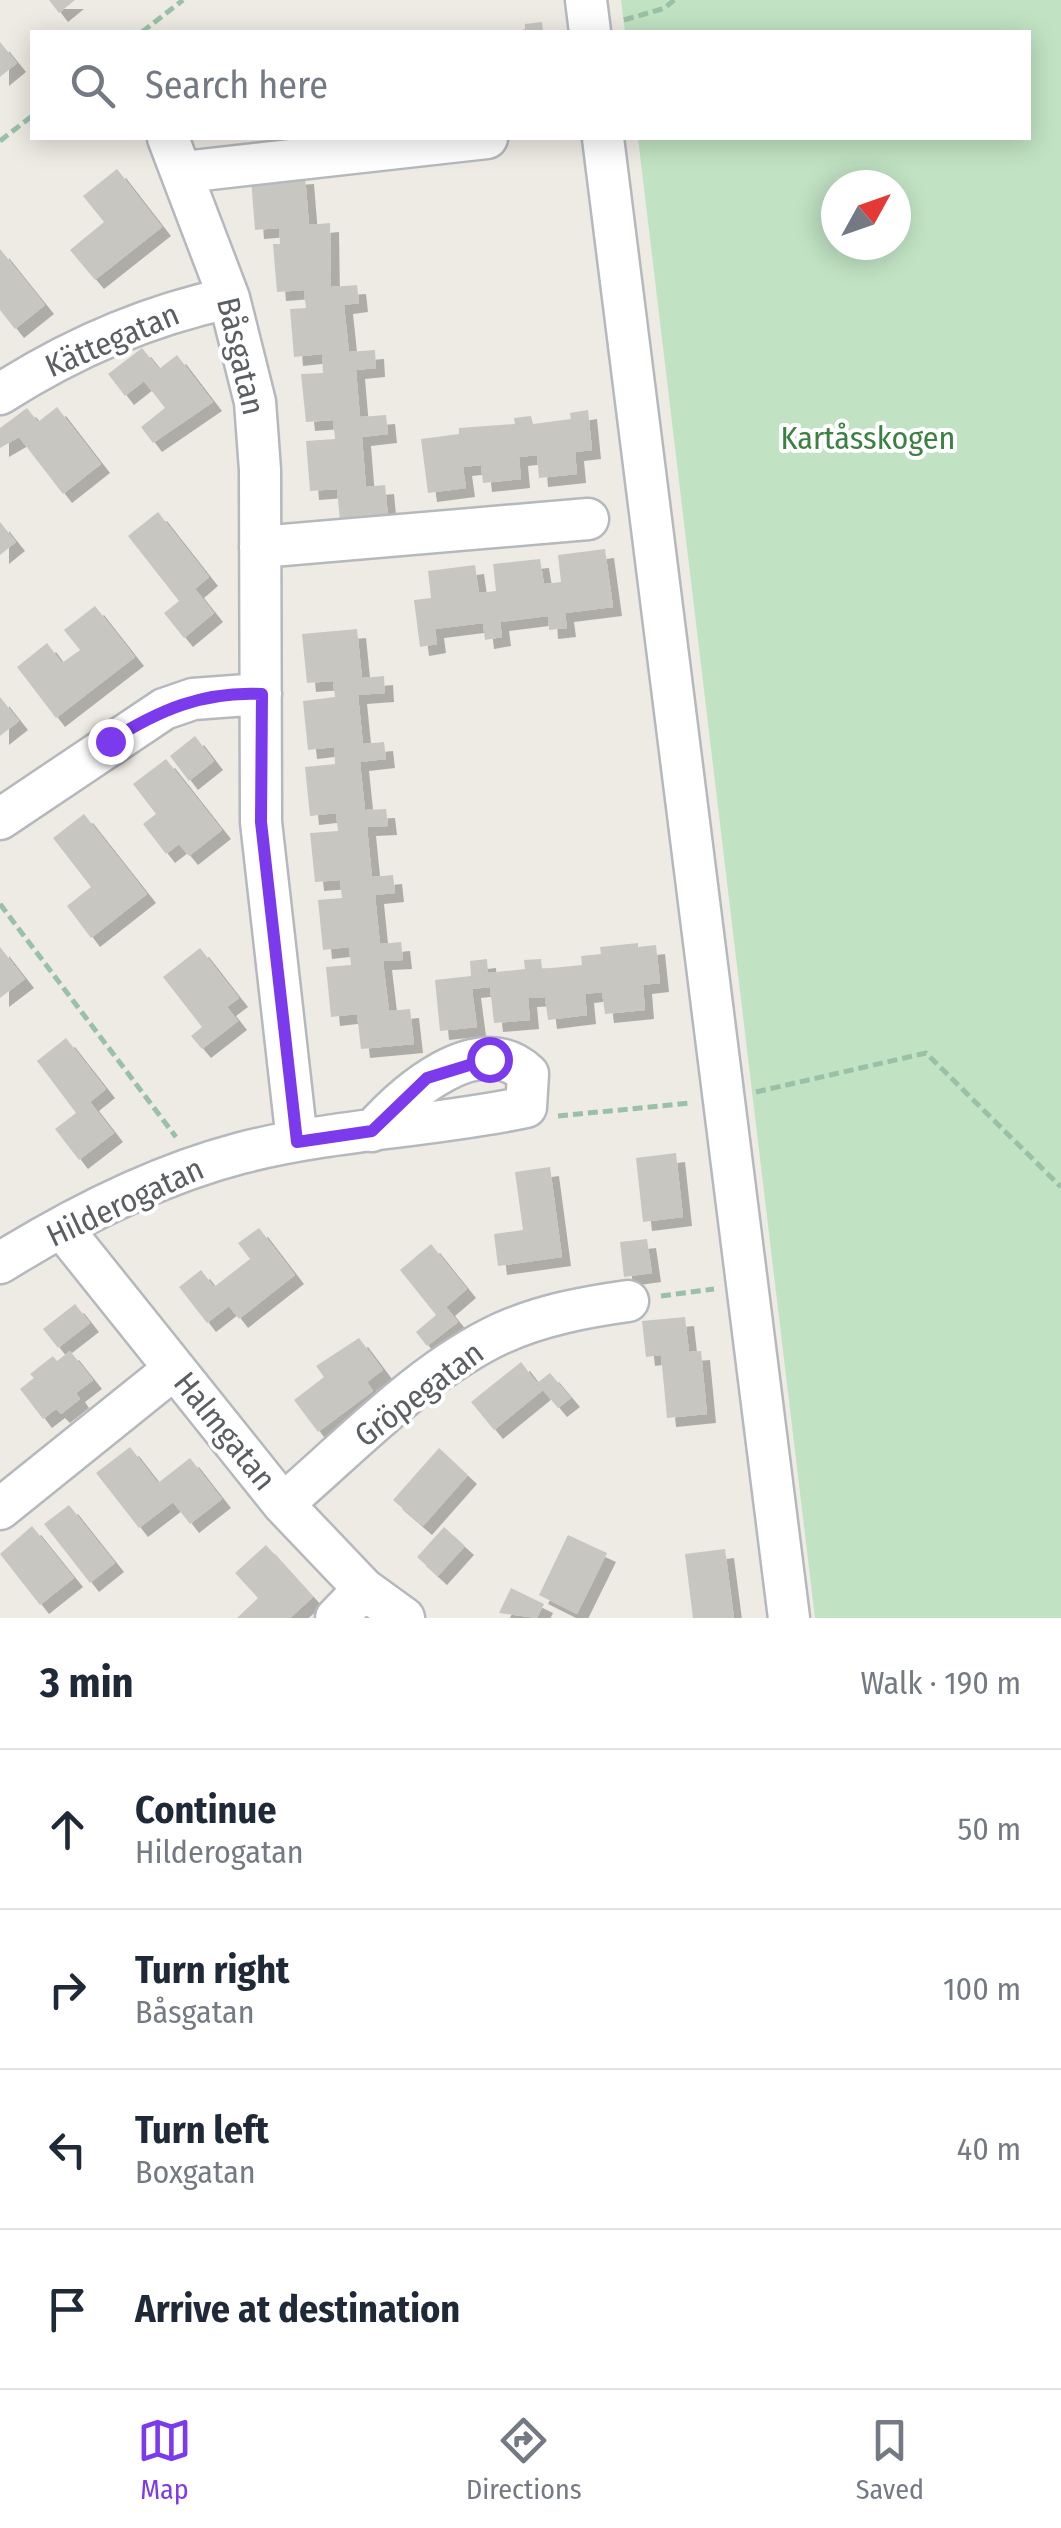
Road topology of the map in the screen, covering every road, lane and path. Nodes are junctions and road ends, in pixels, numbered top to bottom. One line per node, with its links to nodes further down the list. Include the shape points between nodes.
1 (183, 0): 4 (path)
2 (674, 0): 3 (path, via 665,8)
3 (588, 21)
4 (145, 30)
5 (30, 118): 6 (path)
6 (0, 140)
7 (450, 140): 9 (street, Båsgatan)
8 (603, 140): 17 (street)
9 (176, 155): 10 (street, Båsgatan)
10 (229, 298): 11 (street, Kättegatan, via 102,337); 13 (street, Båsgatan, via 255,402)
11 (0, 394)
12 (588, 519): 13 (street)
13 (260, 546): 14 (street, Båsgatan)
14 (262, 694): 15 (street, via 193,699 164,709); 20 (street, Båsgatan, via 261,822)
15 (0, 818)
16 (0, 904): 21 (path)
17 (723, 1098): 18 (path, via 572,1118); 22 (path, via 926,1053); 33 (street)
18 (526, 1106): 19 (street, Hilderogatan); 19 (street, via 528,1074 510,1061 489,1059 427,1078)
19 (372, 1131): 20 (street, Hilderogatan)
20 (297, 1142): 21 (street, Hilderogatan)
21 (197, 1166): 23 (street, Hilderogatan)
22 (1061, 1187)
23 (62, 1228): 24 (street, Hilderogatan); 27 (street, Halmgatan)
24 (0, 1263)
25 (724, 1288): 26 (path)
26 (628, 1301): 28 (street, Gröpegatan, via 537,1319 470,1351)
27 (174, 1369): 28 (street, Halmgatan); 29 (street)
28 (283, 1504): 30 (street, Halmgatan)
29 (0, 1508)
30 (364, 1590): 31 (street); 32 (street, Halmgatan)
31 (336, 1618)
32 (404, 1618)
33 (789, 1618)

